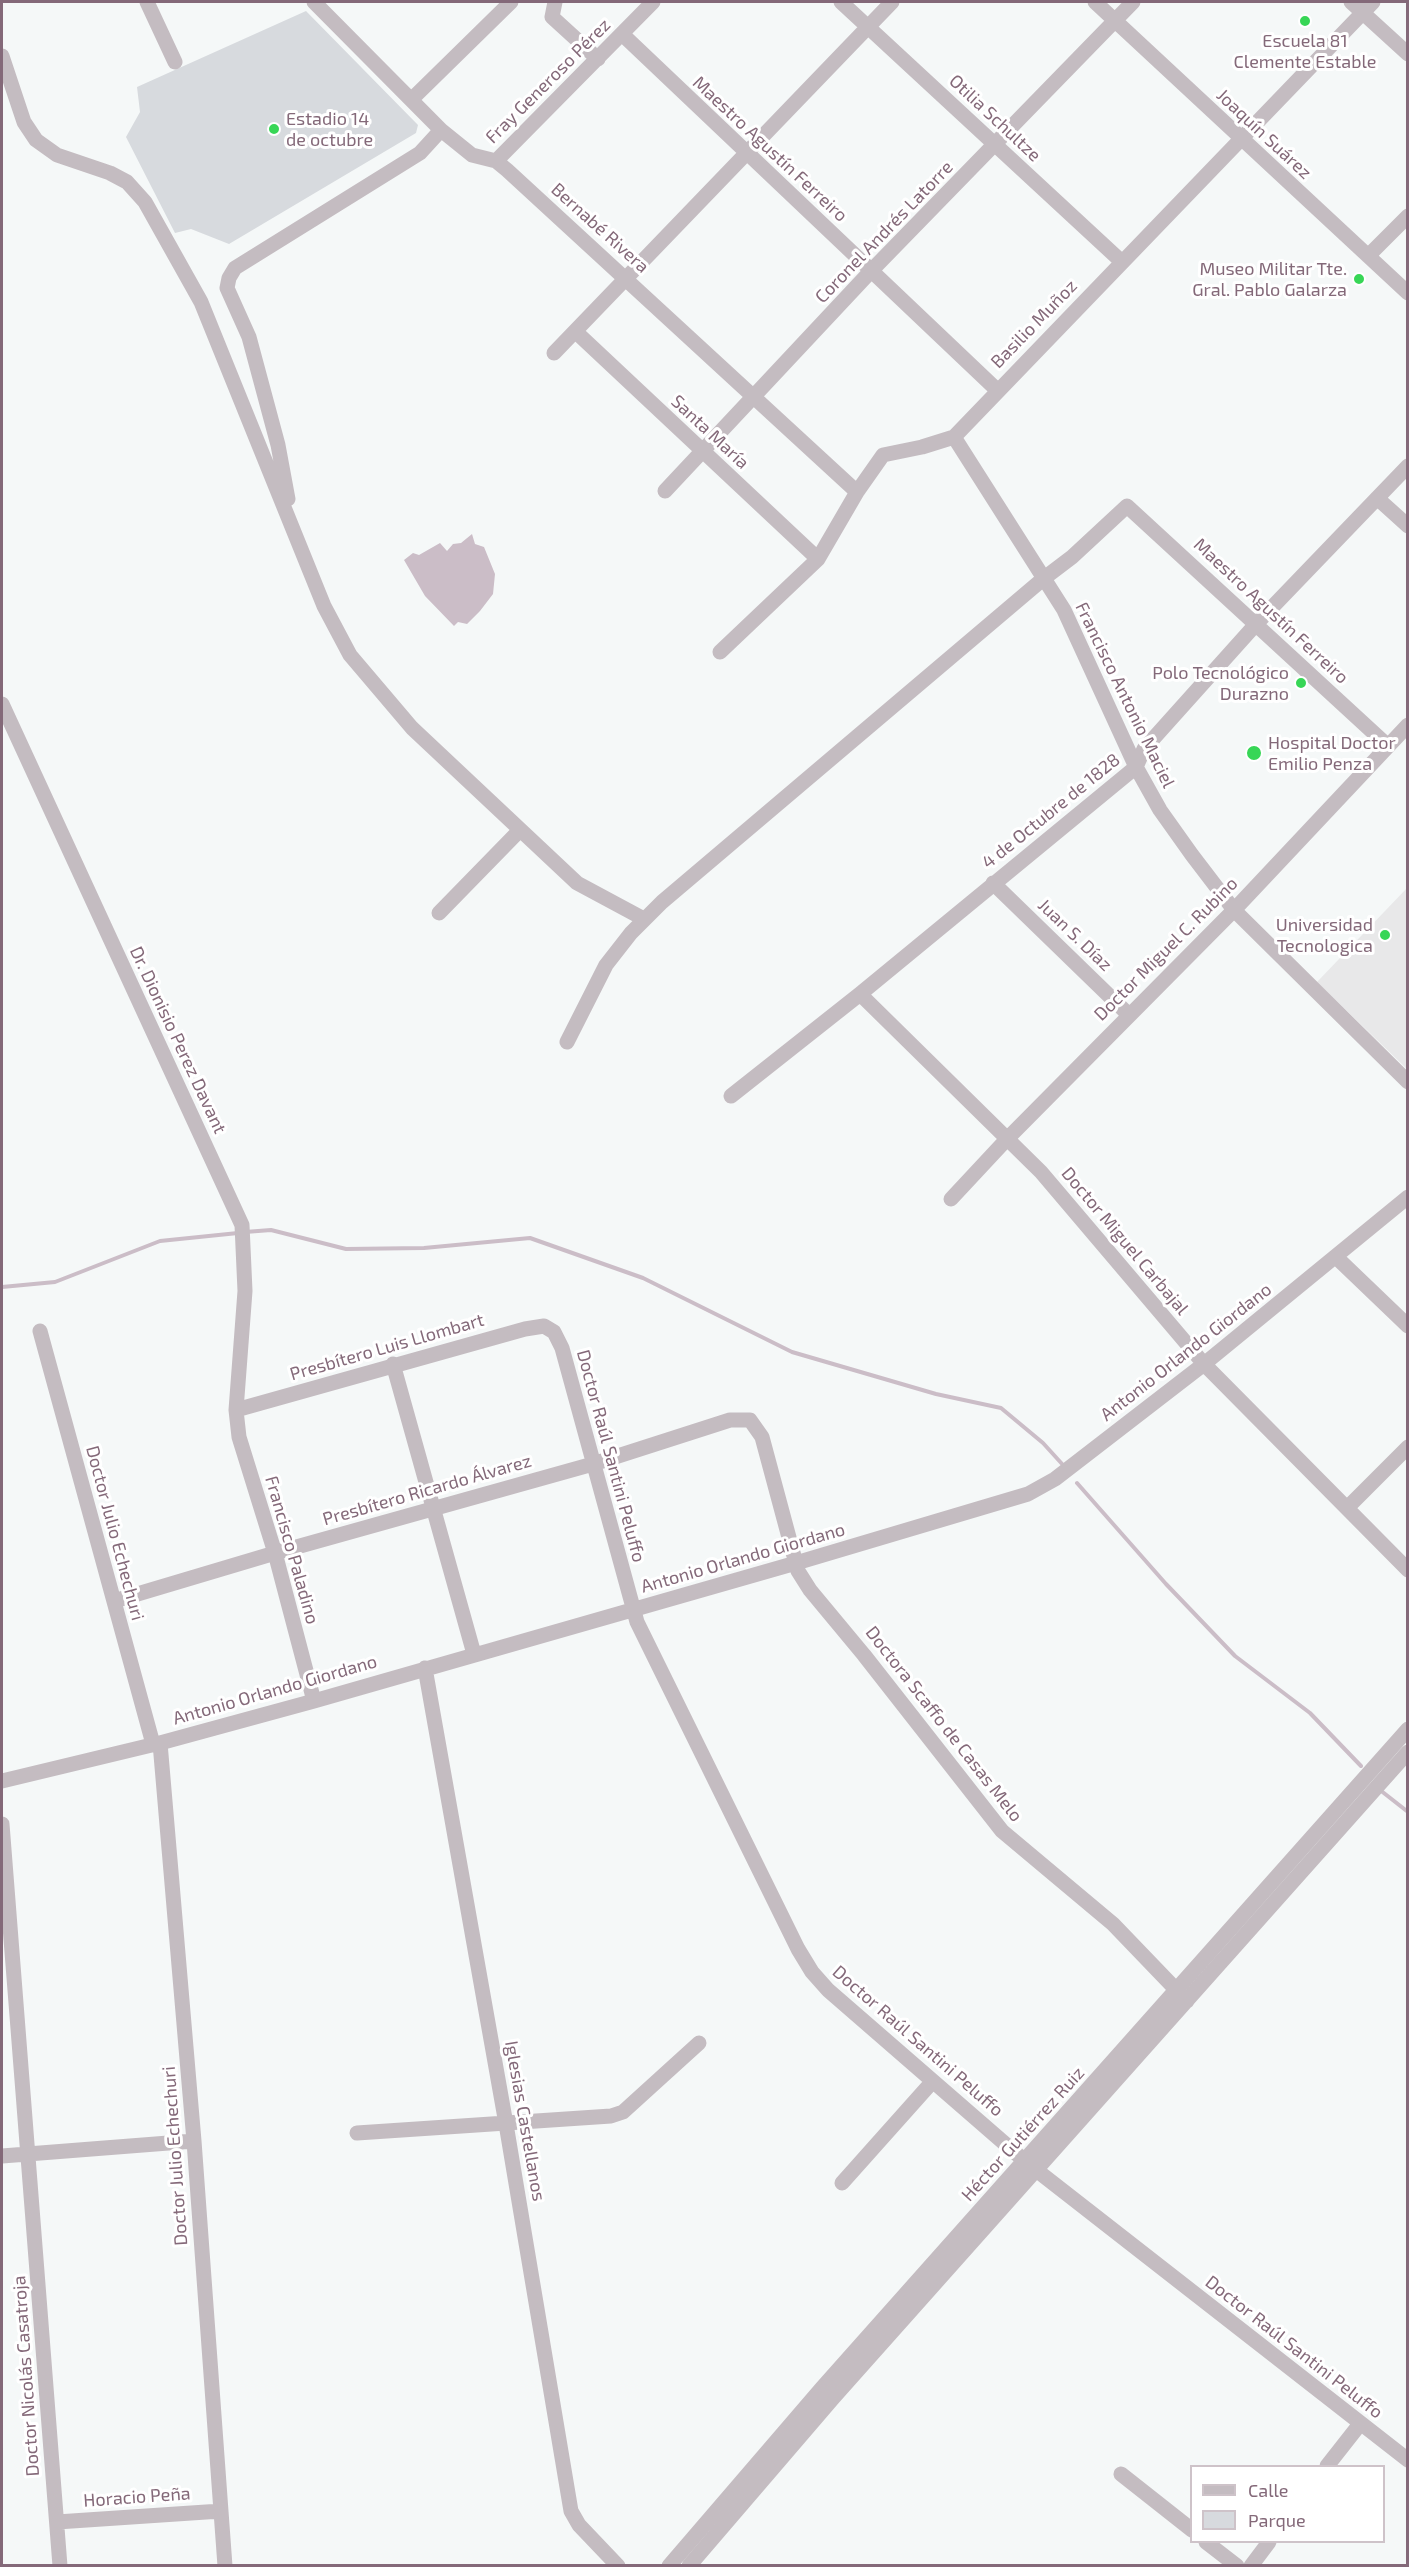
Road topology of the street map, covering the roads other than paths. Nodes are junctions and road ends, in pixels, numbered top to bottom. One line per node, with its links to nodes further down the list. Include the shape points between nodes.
1 (147, 2): 17 (street)
2 (314, 2): 18 (street, Bernabé Rivera)
3 (511, 2): 18 (street)
4 (555, 2): 16 (street, via 552,17)
5 (653, 2): 13 (street, Fray Generoso Pérez)
6 (841, 2): 12 (street, Otilia Schultze)
7 (892, 2): 12 (street)
8 (1095, 2): 11 (street, Joaquín Suárez)
9 (1133, 2): 11 (street, Coronel Andrés Latorre)
10 (1362, 5): 14 (street); 20 (street, Basilio Muñoz)
11 (1115, 20): 20 (street, Joaquín Suárez); 21 (street, Coronel Andrés Latorre)
12 (868, 26): 21 (street, Otilia Schultze); 22 (street)
13 (622, 34): 16 (street, Fray Generoso Pérez); 22 (street, Maestro Agustín Ferreiro)
14 (1407, 54)
15 (2, 56): 40 (street, via 24,122 36,140 57,154 127,182 145,202 201,302)
16 (598, 59): 23 (street, Fray Generoso Pérez)
17 (175, 62)
18 (412, 99): 19 (street, Bernabé Rivera)
19 (441, 130): 23 (street, Bernabé Rivera, via 472,155); 40 (street, via 420,153 235,267 229,278 227,288 249,337 278,444)
20 (1240, 139): 25 (street, Joaquín Suárez); 26 (street, Basilio Muñoz)
21 (995, 145): 26 (street, Otilia Schultze); 27 (street, Coronel Andrés Latorre)
22 (744, 153): 27 (street, Maestro Agustín Ferreiro); 28 (street)
23 (496, 161): 28 (street, Bernabé Rivera)
24 (1407, 216): 25 (street)
25 (1368, 255): 29 (street, Joaquín Suárez)
26 (1122, 262): 32 (street, Basilio Muñoz)
27 (871, 271): 32 (street, Maestro Agustín Ferreiro); 33 (street, Coronel Andrés Latorre)
28 (627, 279): 30 (street); 33 (street, Bernabé Rivera)
29 (1407, 293)
30 (576, 332): 31 (street); 35 (street, Santa María)
31 (554, 353)
32 (997, 390): 34 (street, Basilio Muñoz)
33 (754, 397): 35 (street, Coronel Andrés Latorre); 38 (street, Bernabé Rivera)
34 (954, 437): 38 (street, via 883,455); 43 (street, Francisco Antonio Maciel)
35 (702, 452): 37 (street, Coronel Andrés Latorre); 42 (street, Santa María)
36 (1407, 466): 39 (street, 4 de Octubre de 1828)
37 (665, 491)
38 (857, 492): 42 (street)
39 (1377, 498): 41 (street); 44 (street, 4 de Octubre de 1828)
40 (290, 518): 50 (street, via 324,606 350,655 412,728)
41 (1407, 526)
42 (818, 559): 45 (street)
43 (1043, 579): 44 (street, Maestro Agustín Ferreiro, via 1127,506); 49 (street, Francisco Antonio Maciel, via 1064,610); 54 (street)
44 (1257, 623): 48 (street, Maestro Agustín Ferreiro); 49 (street, 4 de Octubre de 1828, via 1144,749)
45 (720, 652)
46 (2, 704): 69 (street, Dr. Dionisio Perez Davant, via 242,1225 245,1291)
47 (1407, 725): 48 (street, Doctor Miguel C. Rubino)
48 (1388, 746): 52 (street, Doctor Miguel C. Rubino)
49 (1136, 767): 51 (street, 4 de Octubre de 1828); 52 (street, Francisco Antonio Maciel, via 1160,810)
50 (520, 830): 53 (street); 54 (street, via 577,883)
51 (993, 883): 55 (street, 4 de Octubre de 1828); 56 (street, Juan S. Díaz)
52 (1234, 910): 56 (street, Doctor Miguel C. Rubino); 58 (street, Francisco Antonio Maciel)
53 (439, 913)
54 (644, 919): 57 (street, via 606,965)
55 (860, 994): 59 (street, 4 de Octubre de 1828); 60 (street, Doctor Miguel Carbajal)
56 (1129, 1014): 60 (street, Doctor Miguel C. Rubino)
57 (567, 1042)
58 (1407, 1082)
59 (731, 1096)
60 (1006, 1140): 62 (street, Doctor Miguel C. Rubino); 67 (street, Doctor Miguel Carbajal, via 1041,1172)
61 (1407, 1197): 63 (street, Antonio Orlando Giordano)
62 (951, 1199)
63 (1336, 1257): 64 (street); 67 (street, Antonio Orlando Giordano)
64 (1407, 1326)
65 (550, 1328): 68 (street, Presbítero Luis Llombart, via 525,1329); 72 (street, Doctor Raúl Santini Peluffo, via 562,1348)
66 (40, 1331): 78 (street, Doctor Julio Echechuri)
67 (1204, 1364): 74 (street, Doctor Miguel Carbajal); 76 (street, Antonio Orlando Giordano, via 1041,1488 999,1504)
68 (393, 1365): 69 (street, Presbítero Luis Llombart); 73 (street)
69 (236, 1410): 75 (street, Francisco Paladino, via 238,1437)
70 (750, 1420): 72 (street, Presbítero Ricardo Álvarez, via 730,1420); 76 (street, Doctora Scaffo de Casas Melo, via 762,1437)
71 (1407, 1447): 74 (street)
72 (593, 1464): 73 (street, Presbítero Ricardo Álvarez); 79 (street, Doctor Raúl Santini Peluffo)
73 (432, 1508): 75 (street, Presbítero Ricardo Álvarez); 80 (street)
74 (1347, 1508): 77 (street, Doctor Miguel Carbajal)
75 (274, 1553): 78 (street, Presbítero Ricardo Álvarez); 82 (street, Francisco Paladino)
76 (796, 1563): 79 (street, Antonio Orlando Giordano); 88 (street, Doctora Scaffo de Casas Melo, via 802,1580 1002,1831 1113,1924)
77 (1407, 1570)
78 (114, 1601): 84 (street, Doctor Julio Echechuri)
79 (632, 1610): 80 (street, Antonio Orlando Giordano); 90 (street, Doctor Raúl Santini Peluffo, via 804,1960 828,1990)
80 (474, 1654): 81 (street, Antonio Orlando Giordano)
81 (425, 1668): 82 (street, Antonio Orlando Giordano); 91 (street, Iglesias Castellanos)
82 (314, 1701): 84 (street, Antonio Orlando Giordano)
83 (1407, 1729): 88 (street, Héctor Gutiérrez Ruiz)
84 (156, 1743): 86 (street, Antonio Orlando Giordano); 93 (street, Doctor Julio Echechuri)
85 (1407, 1752): 88 (street, Héctor Gutiérrez Ruiz)
86 (2, 1781)
87 (2, 1824): 94 (street, Doctor Nicolás Casatroja)
88 (1181, 1996): 96 (street, Héctor Gutiérrez Ruiz); 111 (street, Héctor Gutiérrez Ruiz)
89 (699, 2043): 91 (street, via 623,2112)
90 (933, 2081): 96 (street, Doctor Raúl Santini Peluffo); 97 (street)
91 (506, 2124): 92 (street); 109 (street, Iglesias Castellanos, via 571,2511 579,2525)
92 (357, 2133)
93 (194, 2141): 94 (street); 102 (street, Doctor Julio Echechuri)
94 (28, 2154): 95 (street); 103 (street, Doctor Nicolás Casatroja)
95 (2, 2156)
96 (1026, 2162): 98 (street, Doctor Raúl Santini Peluffo); 110 (street, Héctor Gutiérrez Ruiz)
97 (842, 2183)
98 (1360, 2424): 99 (street, Doctor Raúl Santini Peluffo); 100 (street)
99 (1407, 2460)
100 (1328, 2465)
101 (1121, 2474): 104 (street)
102 (221, 2511): 103 (street, Horacio Peña); 108 (street, Doctor Julio Echechuri)
103 (57, 2522): 107 (street, Doctor Nicolás Casatroja)
104 (1190, 2529)
105 (1209, 2543): 112 (street)
106 (1268, 2543): 113 (street)
107 (60, 2565)
108 (225, 2565)
109 (618, 2565)
110 (669, 2565)
111 (689, 2565)
112 (1237, 2565)
113 (1251, 2565)

